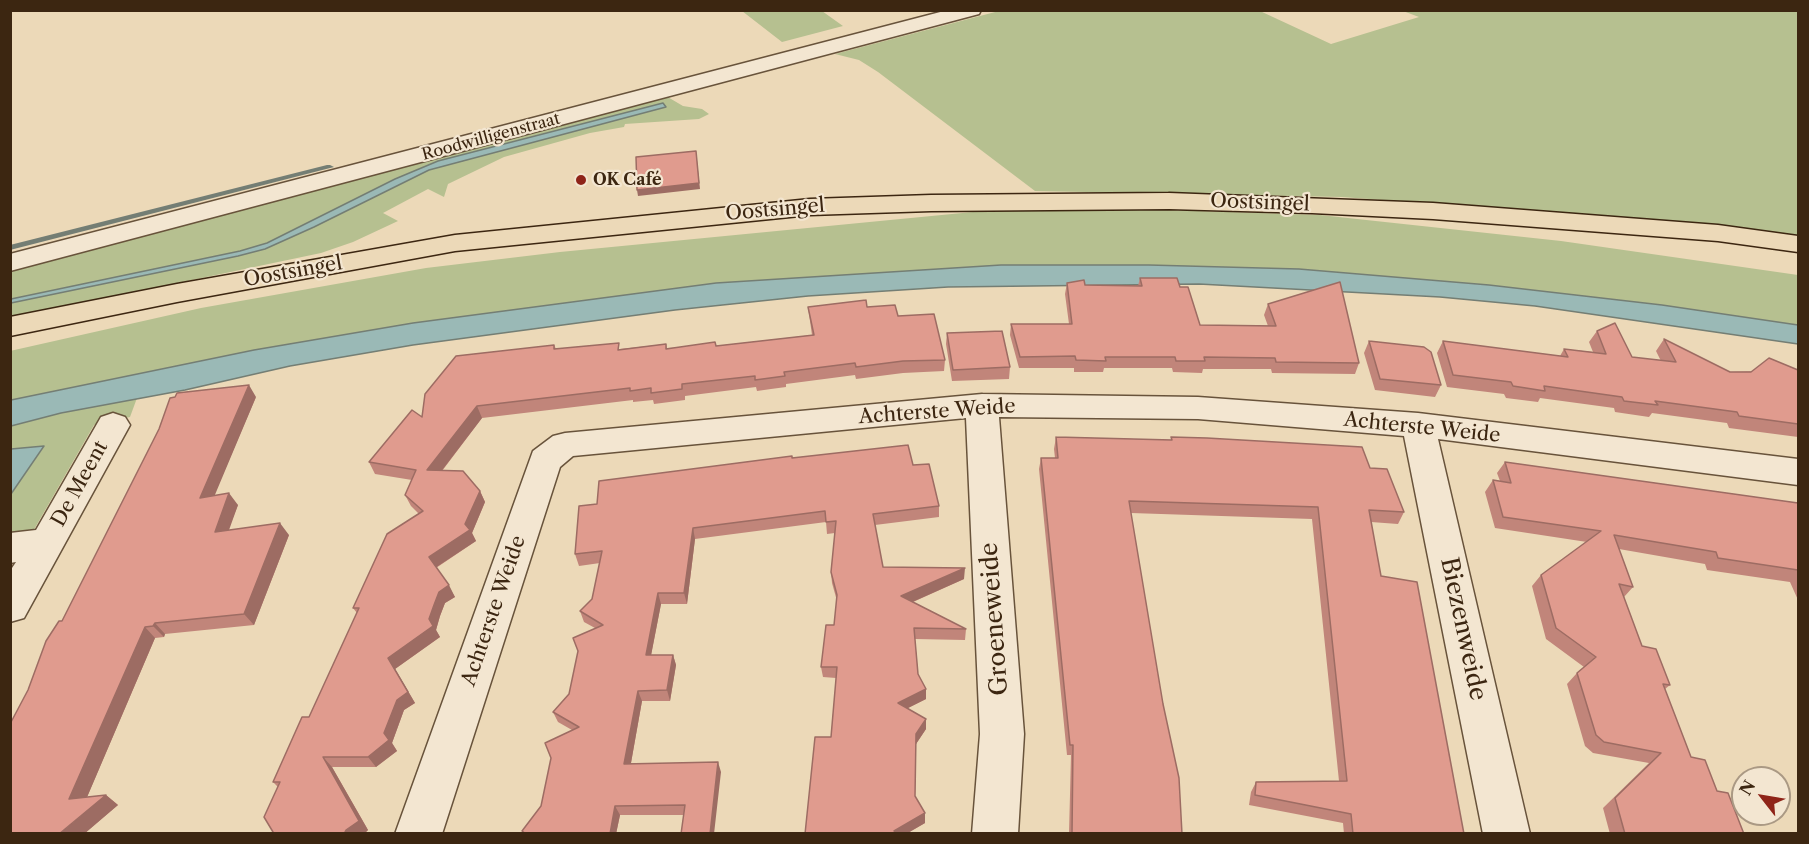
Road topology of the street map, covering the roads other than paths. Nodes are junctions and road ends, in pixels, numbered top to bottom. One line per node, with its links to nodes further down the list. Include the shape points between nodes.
1 (972, 10): 5 (street, Roodwilligenstraat)
2 (1547, 221): 3 (main road, Oostsingel, via 1718,233); 4 (main road, Oostsingel); 6 (main road, Oostsingel, via 1433,211 1169,201 810,207 455,243)
3 (1798, 244)
4 (1798, 262)
5 (10, 263)
6 (10, 327)
7 (982, 405): 9 (street, Achterste Weide, via 1198,408); 14 (street, Achterste Weide, via 565,445 545,460); 15 (street, Groeneweide, via 1002,734)
8 (113, 425): 11 (street, De Meent)
9 (1418, 425): 10 (street, Achterste Weide); 16 (street, Biezenweide)
10 (1798, 472)
11 (46, 543): 12 (street, De Meent); 13 (street, De Meent)
12 (10, 549)
13 (10, 606)
14 (418, 834)
15 (995, 834)
16 (1508, 834)

